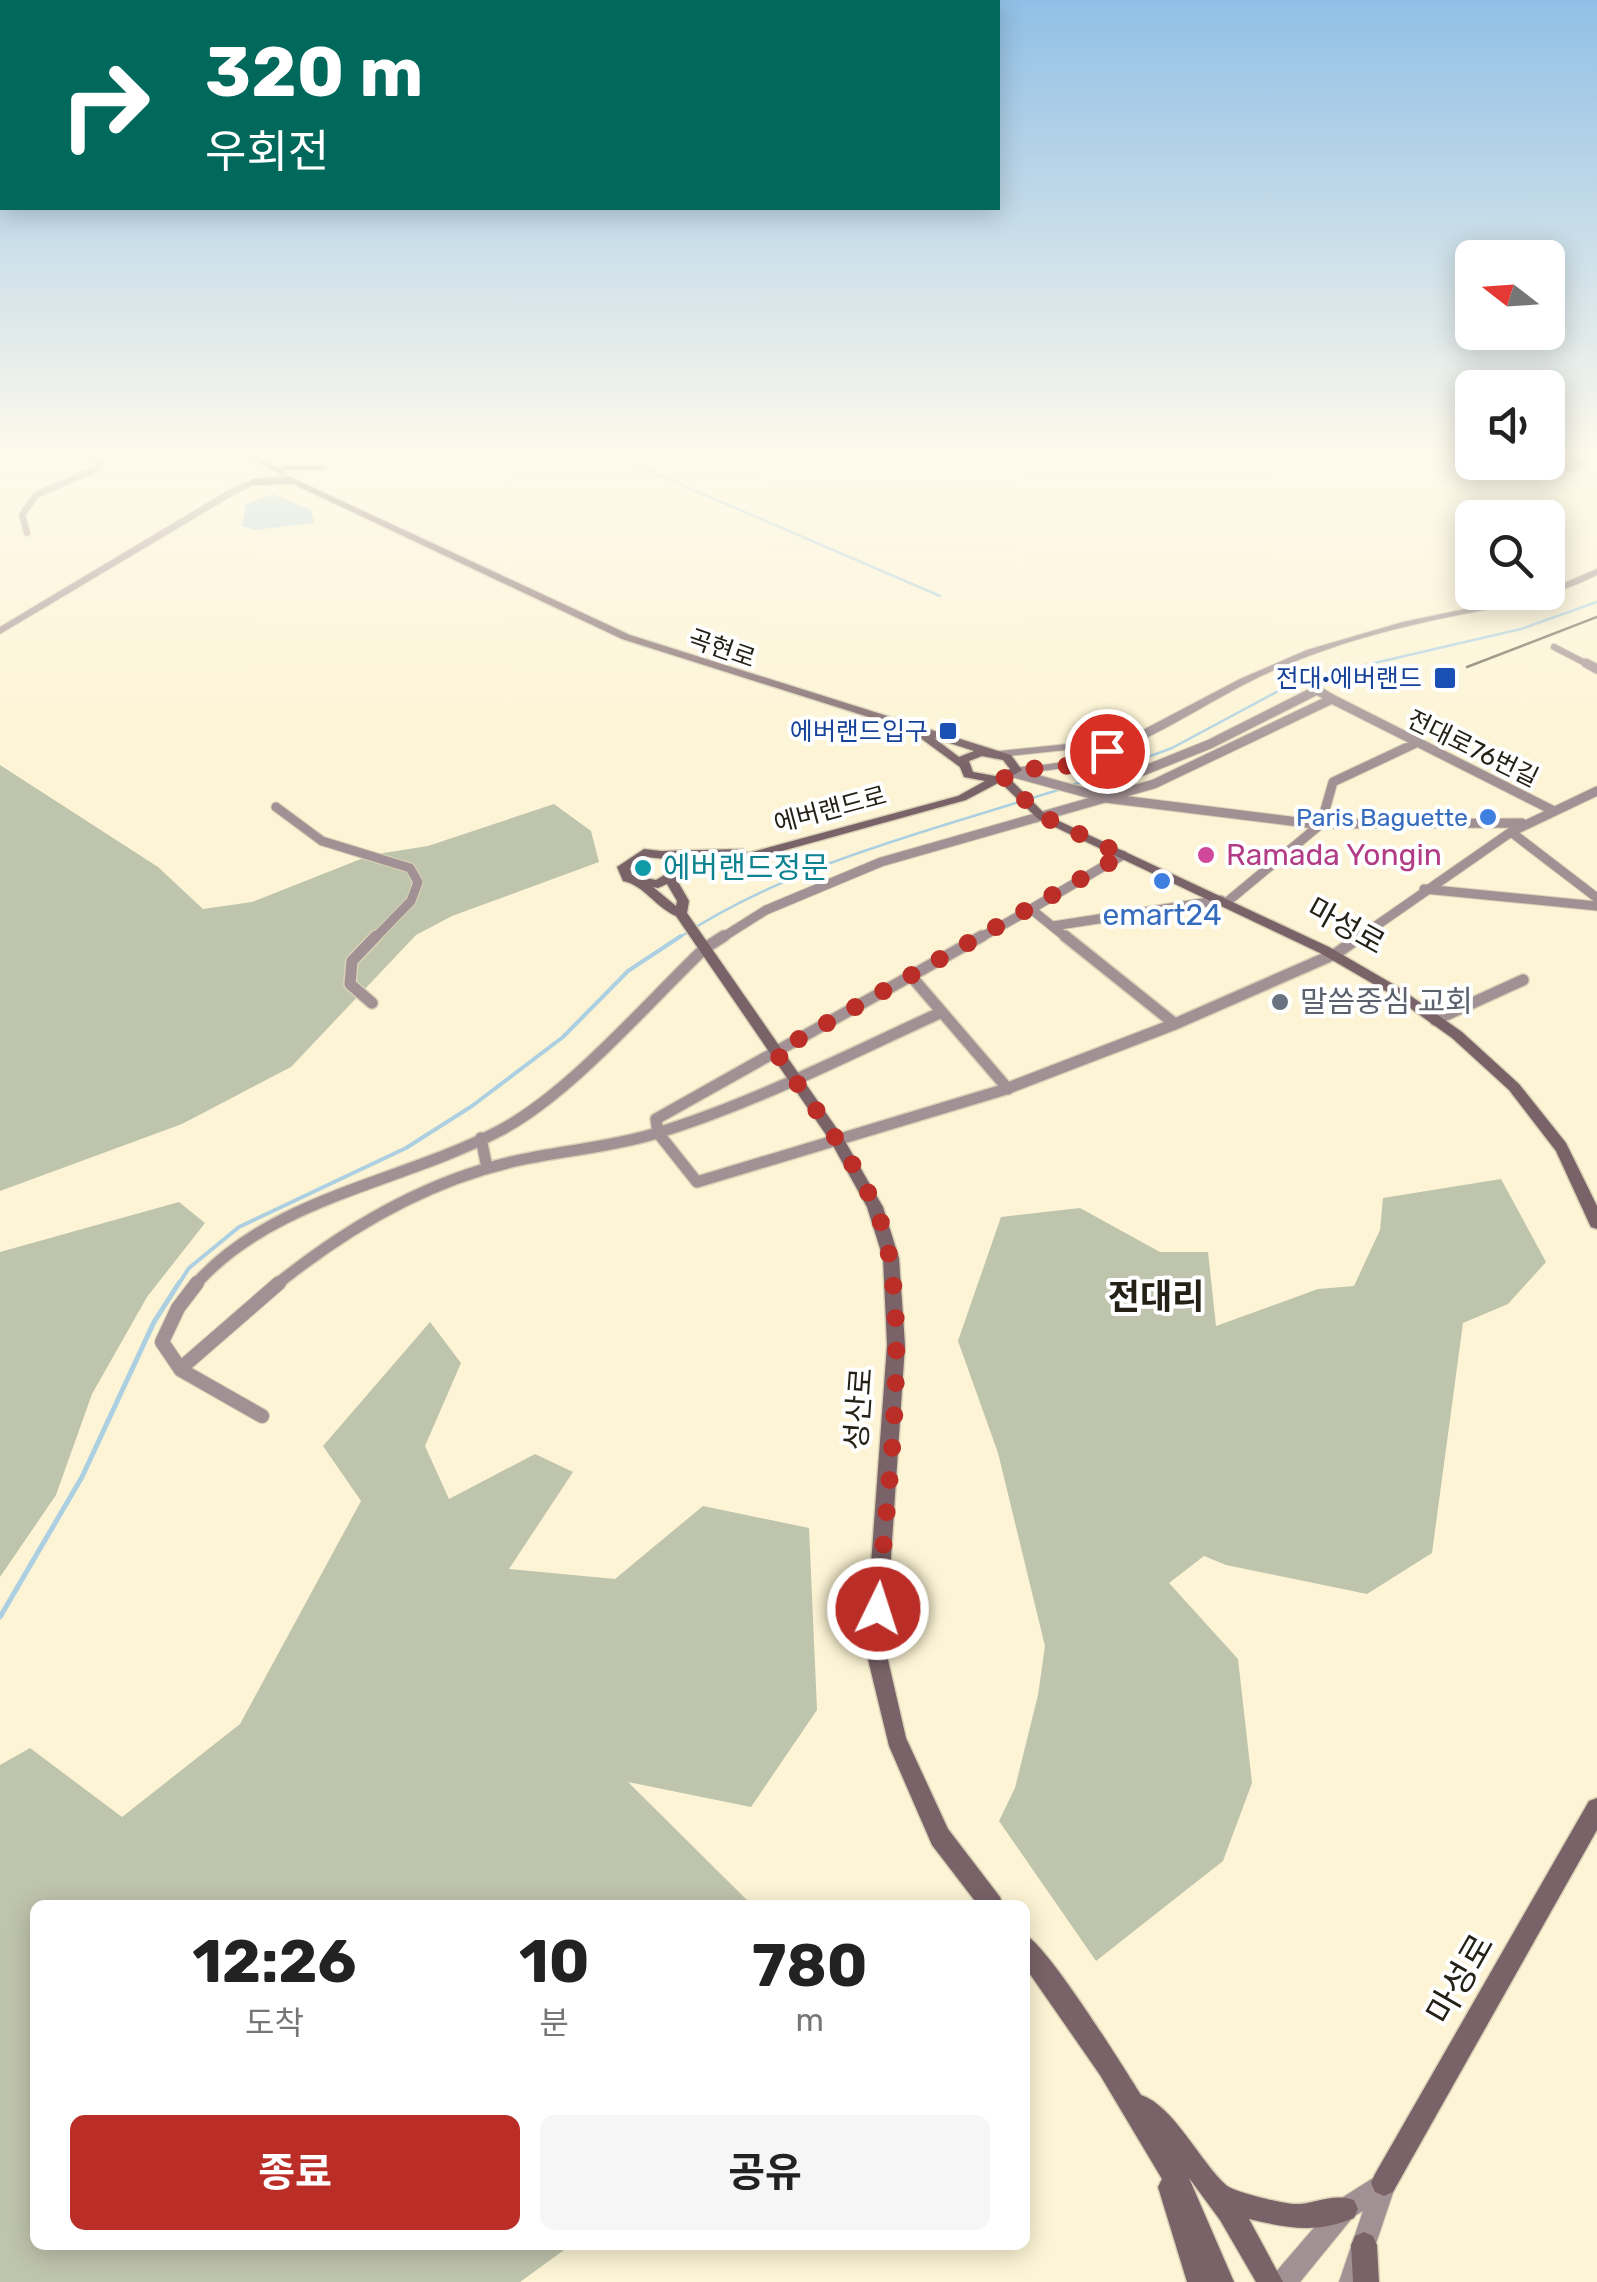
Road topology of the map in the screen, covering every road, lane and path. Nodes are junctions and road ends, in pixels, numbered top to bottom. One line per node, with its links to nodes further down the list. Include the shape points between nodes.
1 (126, 556): 4 (street)
2 (454, 556): 8 (main road, 곡현로, via 626,637)
3 (1597, 572): 9 (street, 에버랜드로, via 1542,596 1420,620 1292,660)
4 (0, 631)
5 (1554, 647): 6 (street)
6 (1597, 669)
7 (1332, 699): 10 (street, 전대로76번길); 15 (street, via 1154,784); 15 (street, via 1317,690 1138,774)
8 (911, 728): 11 (main road, 곡현로); 12 (main road)
9 (1123, 742): 11 (street); 13 (street, 에버랜드로, via 1066,766)
10 (1416, 743): 18 (street, 전대로76번길); 21 (street, via 1333,782)
11 (994, 753): 12 (main road, via 967,756); 13 (main road, via 1013,761)
12 (962, 768): 13 (main road, 에버랜드로); 16 (main road)
13 (1008, 778): 15 (street, via 1045,780); 16 (main road, 에버랜드로); 19 (main road, 마성로)
14 (1597, 791): 18 (street)
15 (1105, 798): 19 (street); 21 (street)
16 (939, 803): 23 (main road, 에버랜드로)
17 (276, 807): 39 (street, via 322,841 410,868 418,882 410,901 352,961 350,984)
18 (1554, 811): 20 (street)
19 (1039, 814): 25 (main road, 마성로); 35 (street, via 881,862 766,910)
20 (1527, 823): 21 (street); 22 (street)
21 (1321, 824): 30 (street)
22 (1510, 832): 28 (street); 29 (street)
23 (766, 850): 24 (main road); 26 (main road, 에버랜드로)
24 (662, 854): 26 (main road, via 679,866); 27 (main road, via 635,856 623,867 627,878)
25 (1123, 855): 30 (main road, 마성로); 32 (street)
26 (672, 878): 27 (main road, 에버랜드로); 33 (main road, via 683,900)
27 (643, 884): 33 (main road, via 667,908)
28 (1424, 889): 31 (street); 36 (street)
29 (1597, 898)
30 (1224, 901): 34 (street); 36 (main road, 마성로)
31 (1597, 906)
32 (1031, 909): 34 (street); 37 (street)
33 (681, 912): 35 (main road, 성산로)
34 (1053, 926): 42 (street)
35 (702, 946): 43 (main road, 성산로); 47 (street, via 540,1103)
36 (1337, 953): 41 (main road, 마성로); 42 (street)
37 (911, 976): 40 (street); 43 (street)
38 (1523, 980): 41 (street)
39 (372, 1003)
40 (942, 1012): 44 (street); 45 (street)
41 (1435, 1020): 50 (main road, 마성로, via 1504,1078 1561,1148)
42 (1175, 1024): 45 (street)
43 (776, 1052): 44 (main road, 성산로); 46 (street, via 656,1119)
44 (793, 1077): 46 (street); 48 (main road, 성산로)
45 (1008, 1089): 48 (street)
46 (658, 1133): 48 (street, via 697,1182); 49 (street)
47 (480, 1138): 49 (street); 51 (street, via 262,1230 234,1248 190,1290 166,1326 162,1342)
48 (837, 1140): 54 (main road, 성산로, via 875,1207 891,1258 896,1345 875,1647 896,1739 933,1821)
49 (487, 1168): 51 (street, via 426,1189 350,1235 280,1282)
50 (1597, 1223)
51 (180, 1369): 52 (street)
52 (262, 1416)
53 (1597, 1809): 58 (main road, 마성로)
54 (988, 1900)
55 (1030, 1954): 56 (main road)
56 (1125, 2090): 57 (main road); 59 (main road, via 1194,2160)
57 (1162, 2154): 62 (main road); 63 (main road)
58 (1384, 2183): 60 (street); 61 (street)
59 (1222, 2199): 60 (main road, via 1294,2217); 64 (main road)
60 (1345, 2209): 65 (street)
61 (1364, 2246): 66 (street); 67 (main road)
62 (1200, 2282)
63 (1221, 2282)
64 (1270, 2282)
65 (1284, 2282)
66 (1350, 2282)
67 (1366, 2282)

